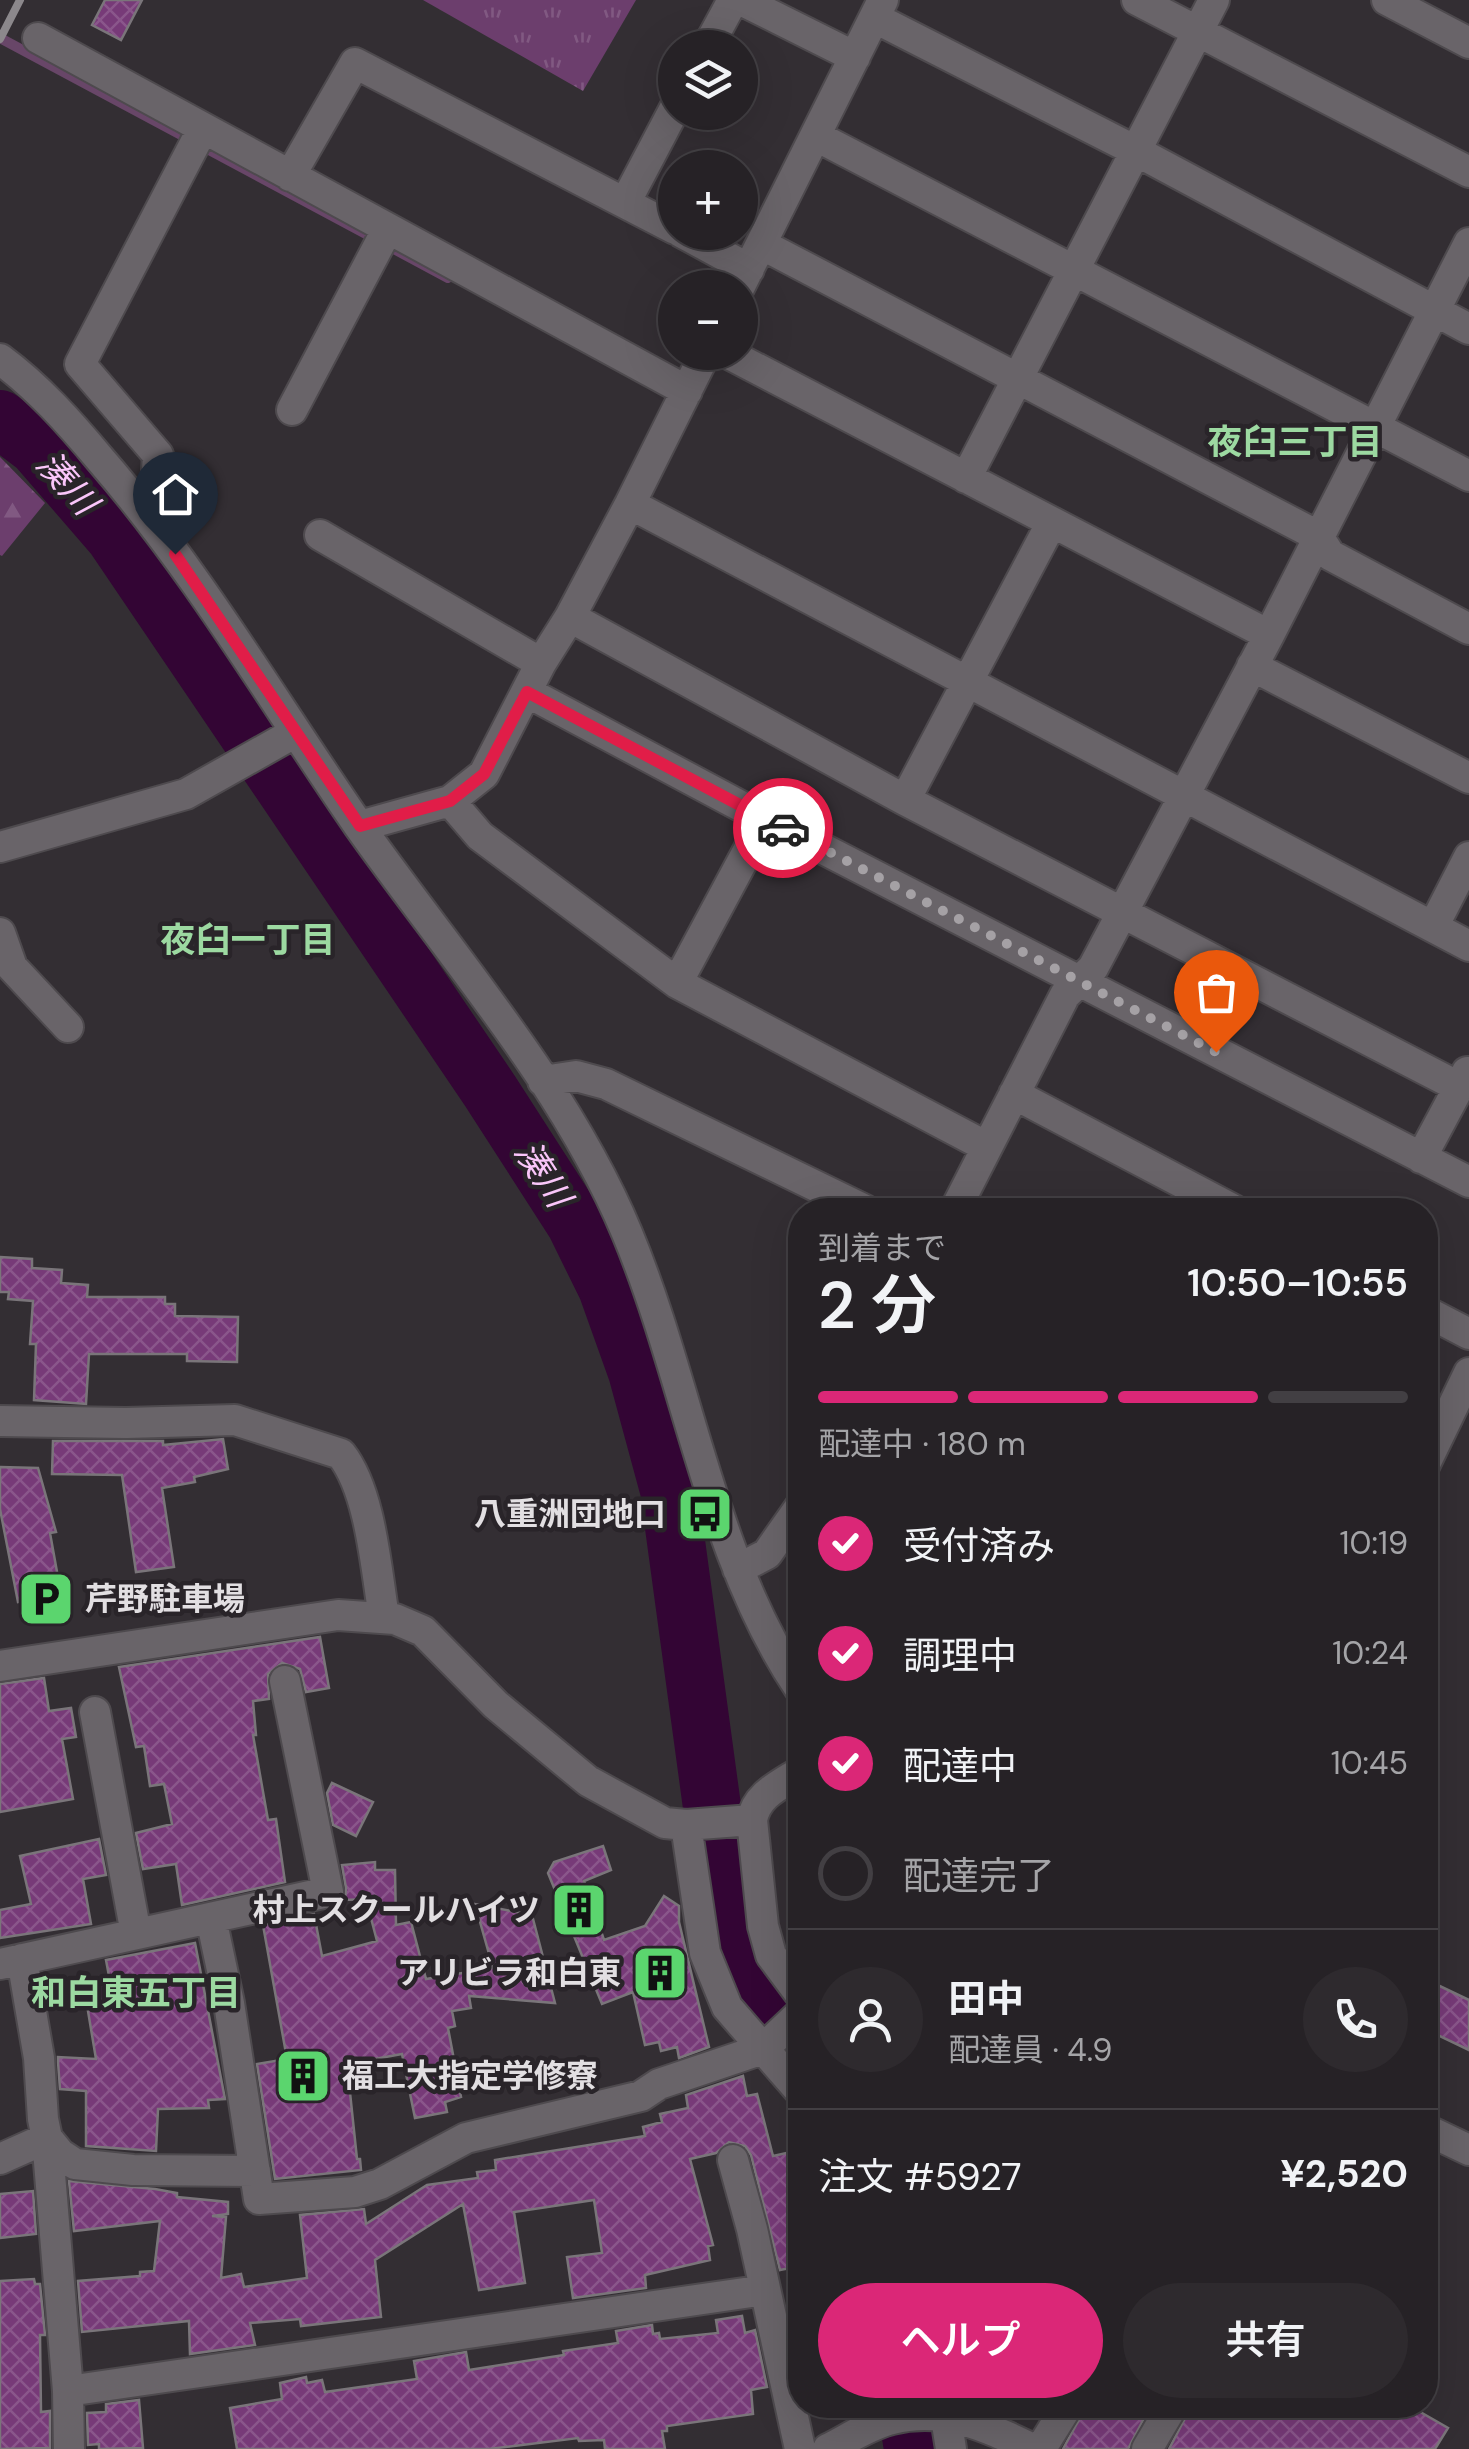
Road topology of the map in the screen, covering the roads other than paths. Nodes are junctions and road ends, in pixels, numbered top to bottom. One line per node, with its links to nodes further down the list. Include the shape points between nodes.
1 (733, 0): 7 (street)
2 (741, 0): 11 (street)
3 (1137, 0): 8 (street)
4 (1214, 0): 8 (street)
5 (1386, 0): 10 (street)
6 (879, 9): 11 (street); 15 (street)
7 (717, 30)
8 (1198, 31): 15 (street); 16 (street)
9 (38, 38): 12 (street)
10 (1469, 43)
11 (855, 57): 14 (street)
12 (202, 130): 17 (street); 36 (street, via 80,364 158,455 156,486)
13 (664, 130): 18 (street)
14 (816, 136): 23 (street); 24 (street)
15 (1136, 151): 24 (street); 25 (street)
16 (1469, 172)
17 (290, 176): 18 (street, via 355,63); 20 (street)
18 (626, 203): 19 (street)
19 (658, 220)
20 (387, 230): 31 (street); 32 (street)
21 (1469, 243): 25 (street)
22 (716, 250): 23 (street)
23 (750, 267): 30 (street)
24 (1073, 269): 30 (street); 33 (street)
25 (1434, 310): 26 (street); 33 (street)
26 (1469, 329)
27 (0, 359): 36 (street, via 66,419)
28 (758, 369): 35 (street)
29 (697, 370): 31 (street)
30 (1019, 379): 35 (street); 40 (street)
31 (687, 391): 37 (street)
32 (292, 410)
33 (1374, 426): 34 (street); 40 (street)
34 (1469, 476)
35 (966, 478): 38 (street)
36 (138, 502): 48 (street)
37 (630, 504): 41 (street); 46 (street)
38 (1052, 522): 43 (street); 46 (street)
39 (320, 535): 44 (street)
40 (1318, 536): 42 (street, via 1330,555); 43 (street)
41 (570, 617): 44 (street); 51 (street)
42 (1469, 629)
43 (1269, 635): 45 (street)
44 (541, 662): 47 (street)
45 (1252, 666): 49 (street); 50 (street)
46 (967, 683): 50 (street); 51 (street)
47 (527, 692): 52 (street, via 484,774); 53 (street)
48 (296, 732): 54 (street); 55 (street, via 186,794)
49 (1469, 778)
50 (1183, 797): 57 (street); 58 (street)
51 (905, 800): 57 (street)
52 (450, 801): 54 (street); 62 (street, via 480,836)
53 (765, 819): 61 (street); 62 (street)
54 (360, 826): 65 (street)
55 (0, 847)
56 (1469, 857): 58 (street)
57 (1122, 910): 61 (street, via 1092,968); 64 (street)
58 (1433, 926): 60 (street)
59 (0, 933): 63 (street, via 12,968)
60 (1469, 946)
61 (1078, 981): 66 (street); 68 (street)
62 (676, 983): 67 (street)
63 (68, 1027)
64 (1464, 1078): 68 (street)
65 (543, 1080): 70 (street, via 576,1076 606,1084); 79 (street, via 626,1230)
66 (1014, 1094): 67 (street); 72 (street)
67 (987, 1147): 71 (street)
68 (1421, 1158): 69 (street)
69 (1469, 1182)
70 (841, 1198)
71 (960, 1198)
72 (1211, 1198)
73 (1438, 1318): 74 (street)
74 (1469, 1334)
75 (1469, 1374): 77 (street)
76 (0, 1420): 80 (street, via 235,1420 341,1454 364,1507)
77 (1438, 1437)
78 (788, 1524): 79 (street, via 767,1554)
79 (738, 1569): 82 (street)
80 (384, 1617): 81 (street, via 338,1615); 87 (street, via 424,1631 496,1706 588,1781 666,1823)
81 (0, 1666)
82 (788, 1671)
83 (285, 1681): 88 (street, via 328,1892)
84 (95, 1712): 89 (street)
85 (788, 1780): 86 (street, via 763,1796)
86 (745, 1820): 87 (street); 91 (street, via 763,1926 771,1954)
87 (692, 1825): 93 (street, via 705,1954 727,2006)
88 (211, 1918): 89 (street); 100 (street)
89 (136, 1934): 90 (street)
90 (11, 1961): 96 (street, via 39,2058)
91 (788, 1972)
92 (788, 2025): 93 (street)
93 (763, 2048): 94 (street); 100 (street, via 641,2096 466,2138 354,2192 259,2200)
94 (788, 2077)
95 (1438, 2135): 97 (street)
96 (47, 2138): 98 (street); 100 (street, via 75,2164); 102 (street)
97 (1469, 2150)
98 (0, 2159)
99 (732, 2160): 101 (street)
100 (255, 2171)
101 (765, 2290): 102 (street); 103 (street)
102 (68, 2391): 112 (street)
103 (788, 2394)
104 (793, 2418): 113 (street)
105 (914, 2418): 111 (street)
106 (946, 2418): 115 (street)
107 (952, 2418): 116 (street)
108 (967, 2418): 117 (street)
109 (1060, 2418): 117 (street)
110 (1165, 2418): 118 (street)
111 (882, 2426): 114 (street)
112 (69, 2449)
113 (800, 2449)
114 (828, 2449)
115 (952, 2449)
116 (982, 2449)
117 (1035, 2449)
118 (1147, 2449)

